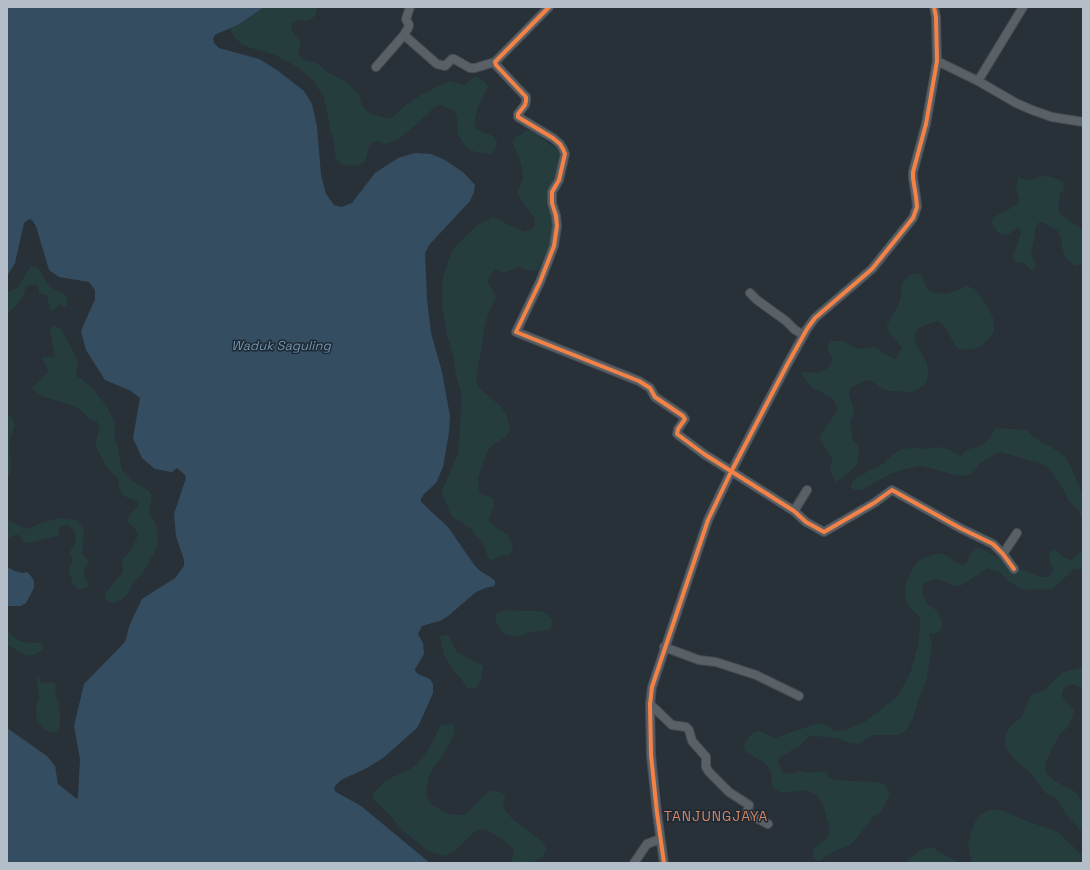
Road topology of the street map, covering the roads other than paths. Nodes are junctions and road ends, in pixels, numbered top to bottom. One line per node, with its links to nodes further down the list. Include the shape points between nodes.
1 (410, 7): 5 (street, via 406,19 409,25)
2 (549, 7): 7 (street)
3 (934, 7): 6 (street)
4 (1023, 7): 9 (street)
5 (404, 36): 7 (street, via 442,66 452,59 470,68); 8 (street)
6 (936, 61): 9 (street); 12 (street, via 926,124 913,172 917,207 913,218 872,269 815,318)
7 (495, 62): 13 (street, via 526,97 525,105 518,117 560,144 565,154 559,180 552,192 557,226 554,246 516,332 639,381 650,388 655,397 685,419 677,434)
8 (376, 67)
9 (978, 81): 10 (street, via 1032,110)
10 (1083, 122)
11 (750, 293): 12 (street)
12 (804, 335): 13 (street)
13 (730, 472): 15 (street); 19 (street, via 708,520)
14 (807, 490): 15 (street)
15 (794, 511): 17 (street, via 806,522 824,532 892,490 993,544)
16 (1017, 533): 17 (street)
17 (1003, 554): 18 (street)
18 (1014, 569)
19 (664, 647): 20 (street, via 699,660 716,662 750,673); 21 (street, via 652,687)
20 (799, 696)
21 (650, 704): 22 (street, via 672,725 686,727 689,730 692,741 706,757 709,772 729,792 750,805 747,813); 23 (street, via 651,755)
22 (768, 824)
23 (660, 839): 24 (street, via 648,844); 25 (street)
24 (634, 863)
25 (664, 863)

